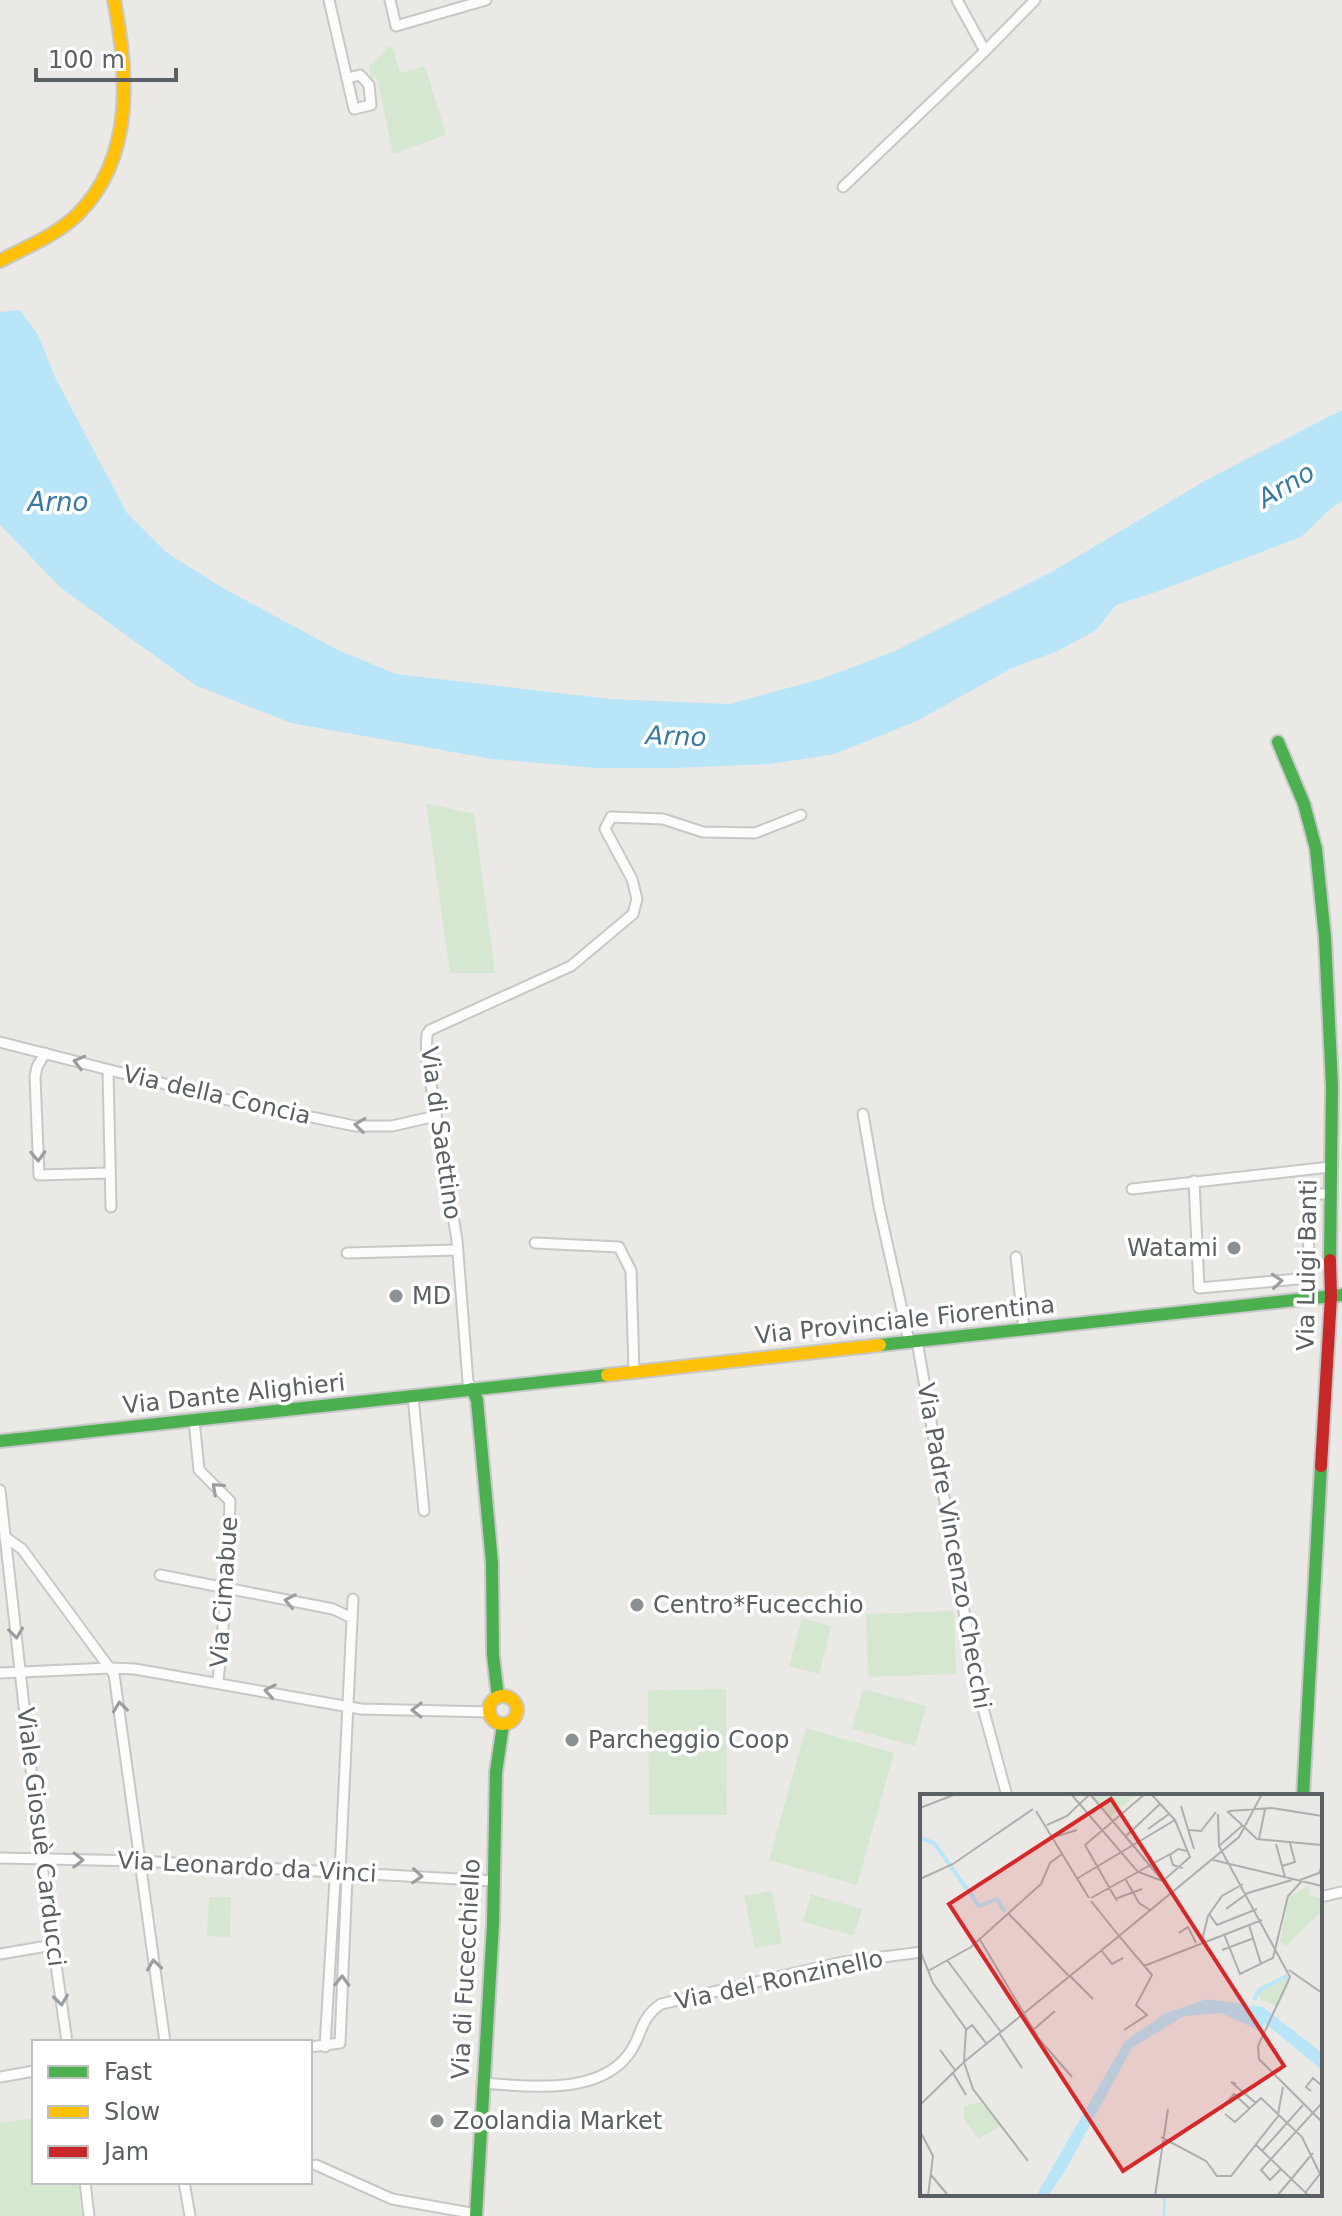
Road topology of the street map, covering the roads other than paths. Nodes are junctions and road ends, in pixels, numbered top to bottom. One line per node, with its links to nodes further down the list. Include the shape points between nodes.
1 (329, 0): 8 (street)
2 (390, 0): 3 (street, via 396,26)
3 (486, 0)
4 (957, 0): 7 (street)
5 (1035, 0): 7 (street)
6 (111, 1): 10 (street, via 122,46 124,89 110,168 82,210)
7 (985, 51): 9 (street)
8 (348, 78)
9 (843, 187)
10 (0, 261)
11 (1278, 742): 19 (street, Via Luigi Banti, via 1316,849 1331,1071)
12 (801, 815): 18 (street, Via di Saettino, via 755,833 703,832 663,819 611,817 605,829 632,879 637,899 633,914 571,966 430,1030 426,1055)
13 (5, 1044): 14 (street, Via della Concia); 15 (street, Via della Concia)
14 (0, 1052)
15 (45, 1053): 16 (street, Via della Concia, one-way to 15); 20 (street, one-way to 20, via 35,1077 39,1175)
16 (108, 1070): 18 (street, Via della Concia, one-way to 16, via 392,1126 355,1126); 20 (street)
17 (863, 1114): 33 (street, Via Padre Vincenzo Checchi, via 879,1207)
18 (436, 1116): 26 (street, Via di Saettino)
19 (1330, 1167): 21 (street); 23 (street, Via Luigi Banti)
20 (110, 1173): 24 (street)
21 (1194, 1181): 22 (street); 29 (street)
22 (1132, 1189)
23 (1329, 1194): 29 (street, one-way to 23, via 1309,1278 1308,1194); 30 (street, Via Luigi Banti)
24 (111, 1207)
25 (535, 1243): 34 (street, via 619,1247 631,1271)
26 (457, 1250): 27 (street); 35 (street, Via di Saettino)
27 (347, 1253)
28 (1016, 1257): 32 (street)
29 (1199, 1288): 31 (street)
30 (1336, 1295): 31 (street, Via Provinciale Fiorentina); 55 (street, Via Luigi Banti)
31 (1201, 1310): 32 (street, Via Provinciale Fiorentina)
32 (1024, 1330): 33 (street, Via Provinciale Fiorentina)
33 (913, 1341): 34 (street, Via Provinciale Fiorentina); 54 (street, Via Padre Vincenzo Checchi, via 977,1686)
34 (634, 1371): 35 (street, Via Provinciale Fiorentina)
35 (472, 1389): 36 (street, Via Dante Alighieri); 50 (street, Via di Fucecchiello, via 492,1563)
36 (413, 1396): 37 (street, Via Dante Alighieri); 40 (street)
37 (194, 1420): 38 (street, Via Dante Alighieri); 43 (street, Via Cimabue, one-way to 37, via 230,1501 199,1470)
38 (0, 1441)
39 (0, 1490): 41 (street, Viale Giosuè Carducci)
40 (424, 1511)
41 (3, 1537): 46 (street, via 22,1549); 48 (street, Viale Giosuè Carducci, one-way to 48)
42 (160, 1575): 43 (street)
43 (227, 1588): 45 (street, one-way to 43, via 333,1609); 49 (street, Via Cimabue)
44 (353, 1599): 45 (street)
45 (352, 1618): 51 (street)
46 (110, 1668): 48 (street); 49 (street); 58 (street, one-way to 46, via 117,1685)
47 (0, 1673): 48 (street)
48 (21, 1673): 57 (street, Viale Giosuè Carducci)
49 (218, 1682): 51 (street, one-way to 49)
50 (498, 1697): 52 (street); 53 (street, Via di Fucecchiello, via 512,1699 517,1707 514,1719)
51 (347, 1705): 52 (street, one-way to 51); 59 (street)
52 (489, 1712): 53 (street)
53 (503, 1725): 60 (street, Via di Fucecchiello, via 496,1772)
54 (1006, 1794)
55 (1303, 1794)
56 (0, 1858): 57 (street, Via Leonardo da Vinci)
57 (41, 1859): 58 (street, Via Leonardo da Vinci, one-way to 58); 63 (street, Viale Giosuè Carducci)
58 (140, 1861): 59 (street, Via Leonardo da Vinci); 67 (street, one-way to 58)
59 (340, 1872): 60 (street, Via Leonardo da Vinci, one-way to 60); 68 (street, via 335,1879 325,2047)
60 (494, 1881): 71 (street, Via di Fucecchiello)
61 (1342, 1892): 62 (street)
62 (1322, 1897)
63 (53, 1945): 65 (street); 66 (street, Viale Giosuè Carducci, one-way to 66)
64 (920, 1952): 71 (street, Via del Ronzinello, via 843,1962 661,2004 642,2022 624,2060 588,2080 555,2086)
65 (0, 1954)
66 (67, 2040)
67 (165, 2040)
68 (312, 2047)
69 (32, 2071): 70 (street)
70 (0, 2077)
71 (482, 2083): 75 (street, Via di Fucecchiello)
72 (316, 2165): 75 (street, via 392,2199)
73 (85, 2184): 76 (street)
74 (184, 2184): 77 (street)
75 (476, 2215)
76 (89, 2216)
77 (190, 2216)

